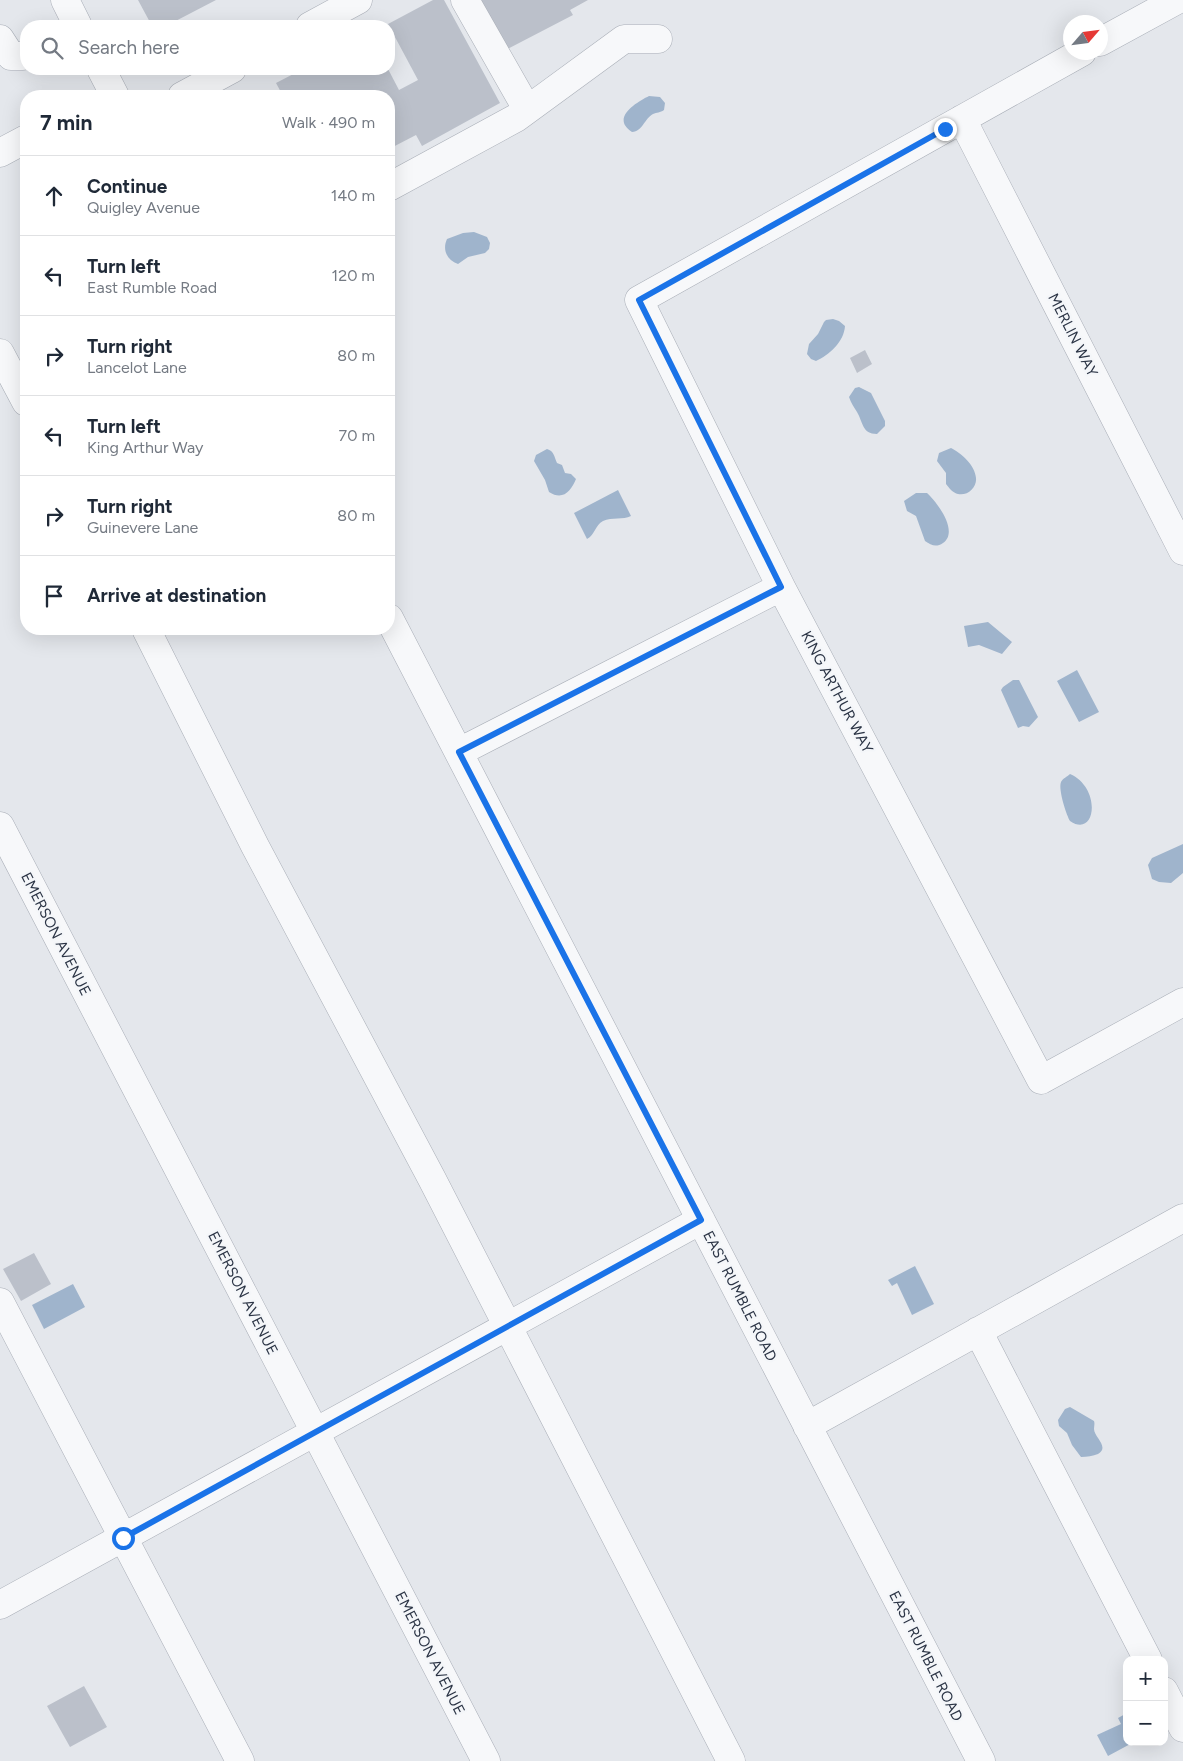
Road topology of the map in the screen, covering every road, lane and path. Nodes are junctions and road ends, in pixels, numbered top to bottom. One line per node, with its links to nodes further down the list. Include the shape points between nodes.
1 (64, 0): 5 (street)
2 (358, 0): 6 (street)
3 (465, 0): 16 (street)
4 (1177, 0): 7 (street)
5 (75, 20)
6 (321, 20)
7 (1108, 38)
8 (0, 39): 10 (street, via 11,56)
9 (658, 39): 16 (street, via 624,39)
10 (20, 56)
11 (1068, 60): 17 (street)
12 (104, 75): 14 (street)
13 (221, 75): 15 (street)
14 (110, 90)
15 (194, 90)
16 (527, 109): 20 (street)
17 (962, 120): 24 (street, MERLIN WAY); 25 (street, KING ARTHUR WAY, via 639,300)
18 (20, 142): 19 (street)
19 (0, 153)
20 (395, 184)
21 (0, 353): 22 (street)
22 (13, 378): 23 (street)
23 (20, 391)
24 (1183, 551)
25 (781, 587): 28 (street); 30 (street, KING ARTHUR WAY, via 1041,1080)
26 (395, 629): 28 (street, EAST RUMBLE ROAD)
27 (149, 635): 34 (street, via 255,846)
28 (459, 752): 32 (street, EAST RUMBLE ROAD)
29 (0, 826): 37 (street, EMERSON AVENUE)
30 (1183, 1002)
31 (1183, 1218): 35 (street)
32 (701, 1220): 34 (street); 36 (street, EAST RUMBLE ROAD)
33 (0, 1302): 38 (street)
34 (507, 1327): 37 (street); 45 (street)
35 (978, 1331): 36 (street); 40 (street)
36 (807, 1426): 46 (street, EAST RUMBLE ROAD)
37 (316, 1432): 38 (street); 44 (street, EMERSON AVENUE)
38 (123, 1538): 39 (street); 43 (street)
39 (0, 1605)
40 (1146, 1656)
41 (1168, 1699): 42 (street)
42 (1183, 1728)
43 (240, 1761)
44 (486, 1761)
45 (731, 1761)
46 (981, 1761)

